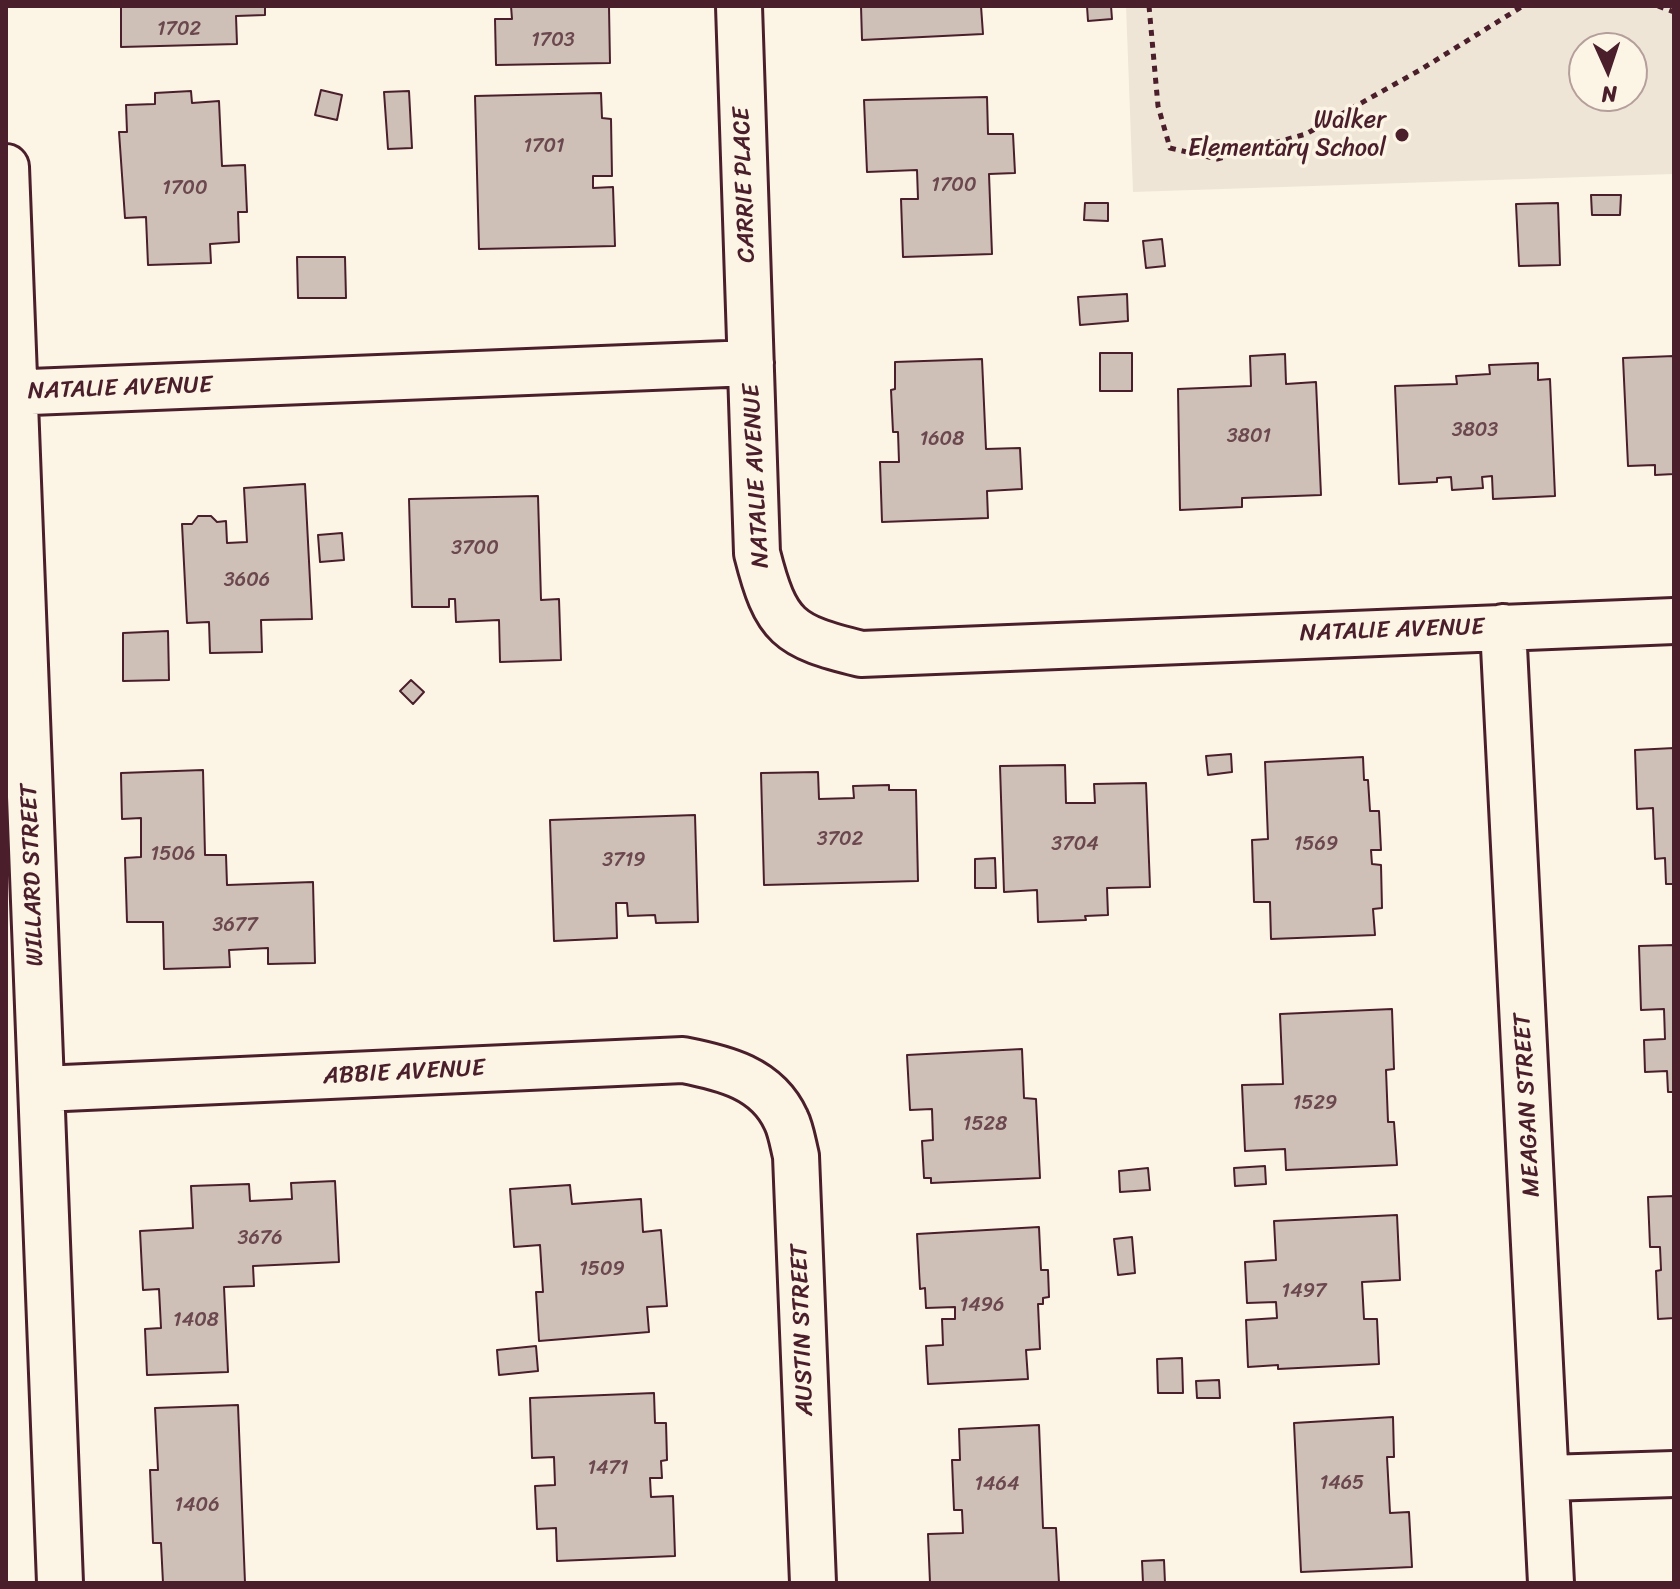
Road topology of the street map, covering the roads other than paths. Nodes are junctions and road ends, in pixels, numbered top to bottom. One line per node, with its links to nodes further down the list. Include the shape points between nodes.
1 (739, 6): 3 (street, CARRIE PLACE)
2 (6, 167): 4 (street, WILLARD STREET)
3 (751, 363): 4 (street, NATALIE AVENUE); 6 (street, NATALIE AVENUE, via 757,553 766,589 783,623 817,643 861,654)
4 (10, 393): 8 (street, WILLARD STREET)
5 (1674, 621): 6 (street, NATALIE AVENUE)
6 (1503, 627): 10 (street, MEAGAN STREET)
7 (762, 1087): 8 (street, ABBIE AVENUE, via 727,1069 683,1060); 12 (street, AUSTIN STREET, via 786,1118 796,1156)
8 (42, 1089): 11 (street, WILLARD STREET)
9 (1674, 1474): 10 (street)
10 (1547, 1478): 13 (street, MEAGAN STREET)
11 (60, 1583)
12 (813, 1583)
13 (1551, 1583)

